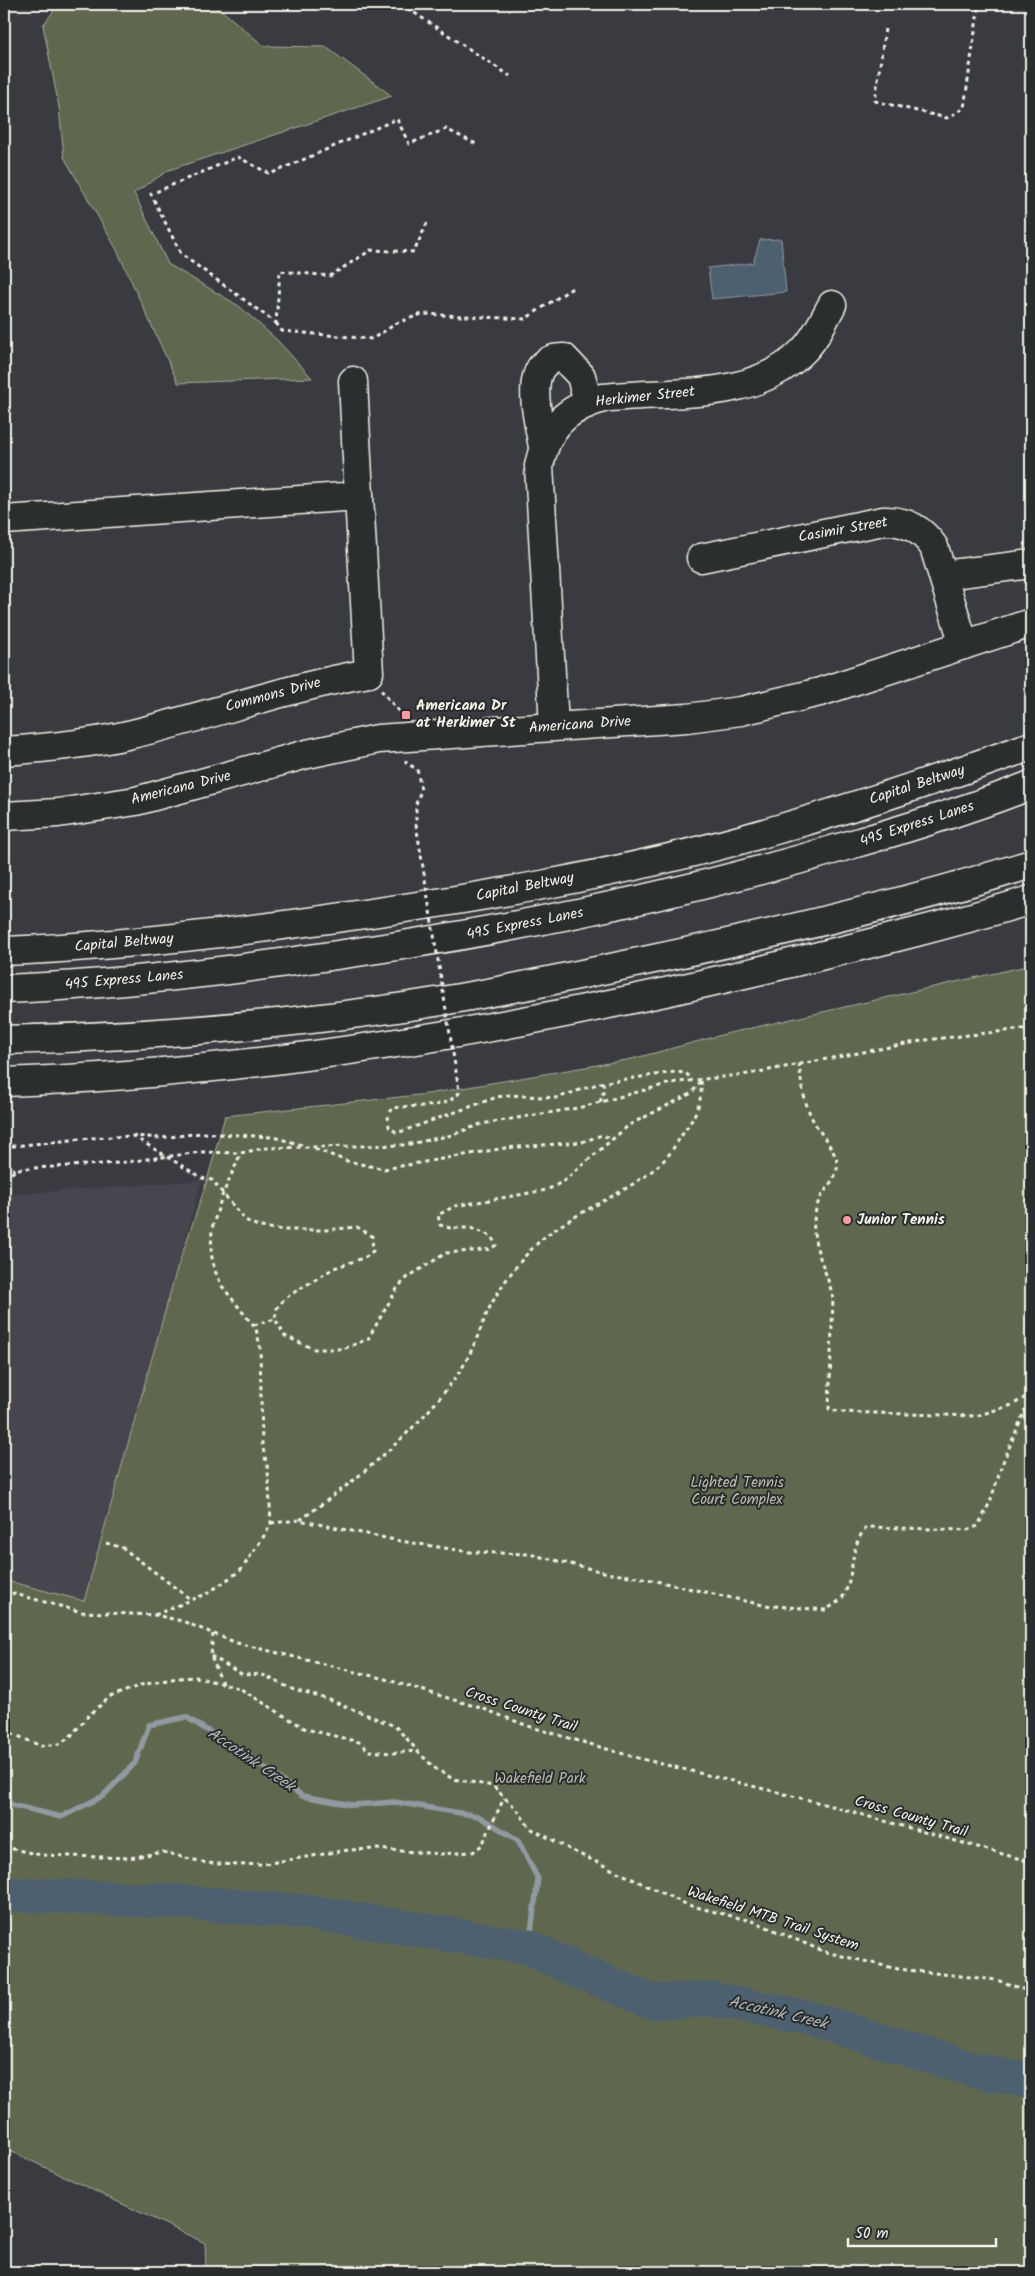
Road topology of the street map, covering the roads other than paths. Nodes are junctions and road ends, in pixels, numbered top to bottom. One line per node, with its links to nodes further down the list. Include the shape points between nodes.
1 (832, 306): 3 (main road, Herkimer Street, via 804,350 776,372 757,381 725,390 631,395)
2 (353, 381): 5 (main road, Commons Drive)
3 (588, 402): 4 (main road, Herkimer Street, via 561,420); 4 (main road, via 581,376 564,358 547,361 540,368 535,396)
4 (543, 447): 12 (main road, Herkimer Street, via 539,466 540,500)
5 (359, 496): 6 (main road); 14 (main road, Commons Drive, via 369,673 292,690 134,734 51,748)
6 (4, 520)
7 (701, 558): 9 (main road, Casimir Street, via 892,520 927,536)
8 (1031, 564): 9 (main road)
9 (944, 575): 11 (main road, Casimir Street)
10 (1031, 623): 11 (main road, Americana Drive)
11 (964, 645): 12 (main road, Americana Drive, via 820,692 741,711 687,718)
12 (554, 726): 17 (main road, Americana Drive, via 378,739 307,754 136,801 58,813)
13 (1031, 746): 25 (main road, Capital Beltway, via 920,786 773,831 646,863 538,885 416,907 272,927 152,941)
14 (4, 751)
15 (1031, 785): 18 (main road, 495 Express Lanes)
16 (1031, 794): 18 (main road)
17 (4, 816)
18 (885, 835): 26 (main road, 495 Express Lanes, via 680,892 508,928 222,971 132,981)
19 (1031, 853): 22 (main road)
20 (1031, 864): 22 (main road)
21 (1031, 900): 24 (main road)
22 (901, 902): 27 (main road, via 524,986 374,1011 138,1034)
23 (1031, 907): 24 (main road)
24 (948, 926): 28 (main road, via 657,995 440,1036 232,1065 76,1080)
25 (4, 951)
26 (4, 989)
27 (4, 1040)
28 (4, 1082)

